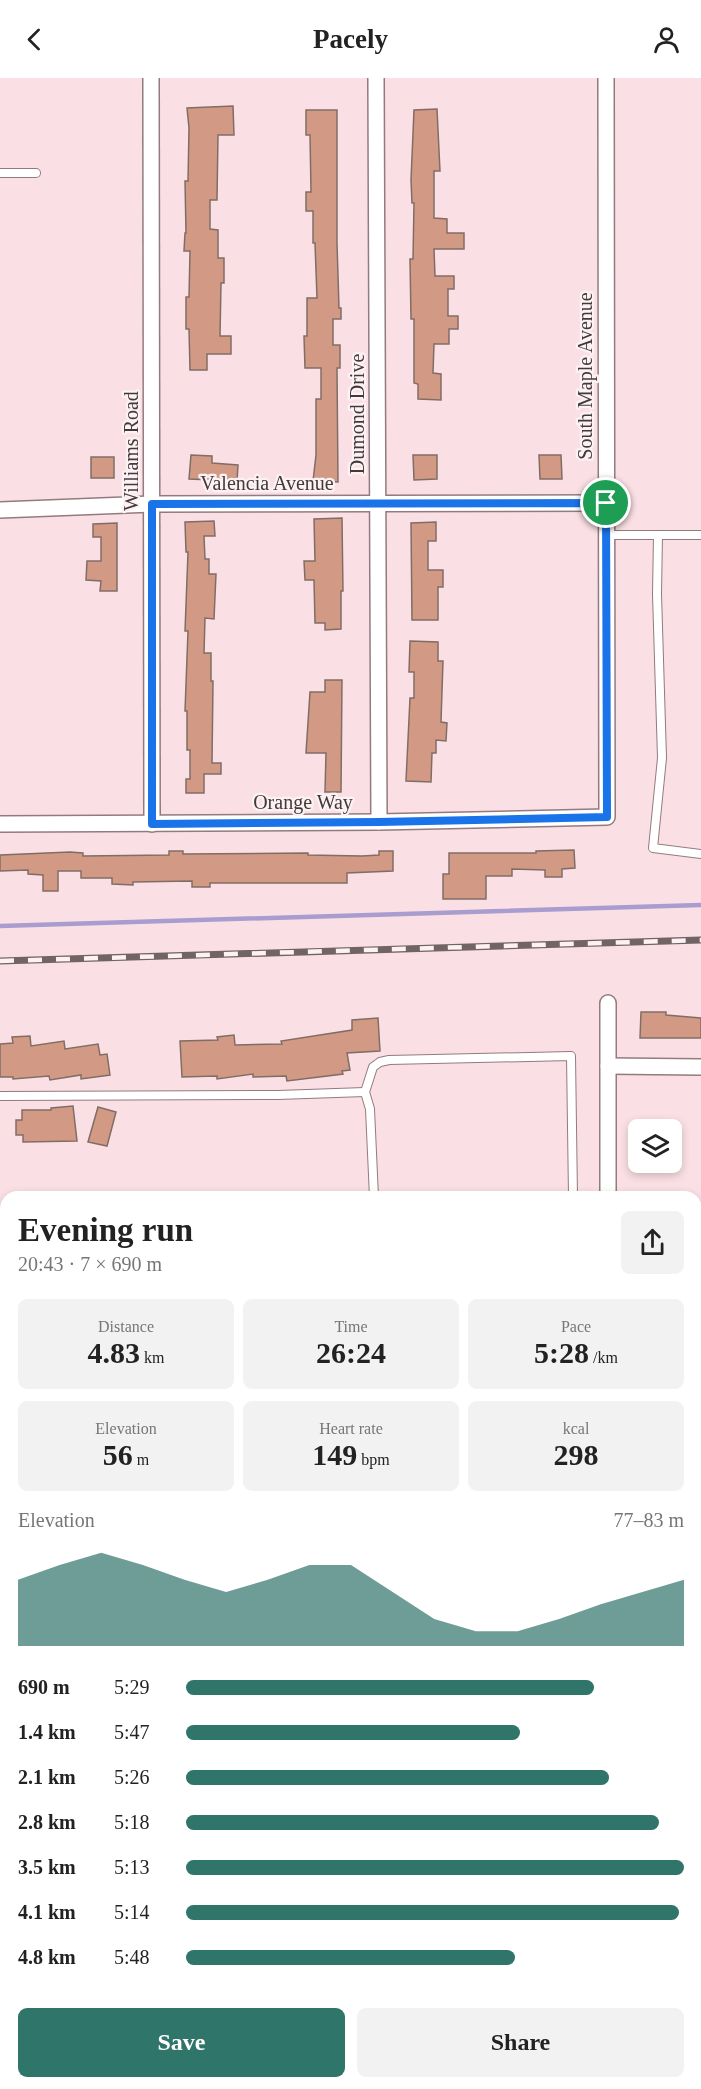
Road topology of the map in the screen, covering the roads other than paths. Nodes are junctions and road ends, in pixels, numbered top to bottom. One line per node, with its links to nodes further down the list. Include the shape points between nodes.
1 (151, 78): 8 (street, Williams Road)
2 (375, 78): 6 (street, Dumond Drive)
3 (606, 78): 7 (street, South Maple Avenue)
4 (36, 173): 5 (lane)
5 (0, 174)
6 (378, 503): 7 (street, Valencia Avenue); 8 (street, Valencia Avenue); 14 (street, Dumond Drive)
7 (606, 503): 10 (street, South Maple Avenue)
8 (152, 504): 9 (street, Valencia Avenue); 16 (street, Williams Road)
9 (0, 510)
10 (606, 535): 11 (lane); 13 (street, South Maple Avenue)
11 (658, 535): 12 (lane); 17 (lane, via 662,758 653,848)
12 (701, 535)
13 (607, 817): 14 (street, Orange Way)
14 (379, 822): 16 (street, Orange Way)
15 (0, 824): 16 (street, Orange Way)
16 (152, 824)
17 (701, 854)
18 (608, 1003): 19 (street)
19 (608, 1066): 20 (street); 25 (street)
20 (701, 1067)
21 (365, 1092): 22 (lane); 23 (lane, via 370,1109); 24 (lane, via 373,1067 389,1060 571,1056)
22 (0, 1096)
23 (374, 1191)
24 (573, 1191)
25 (608, 1191)

